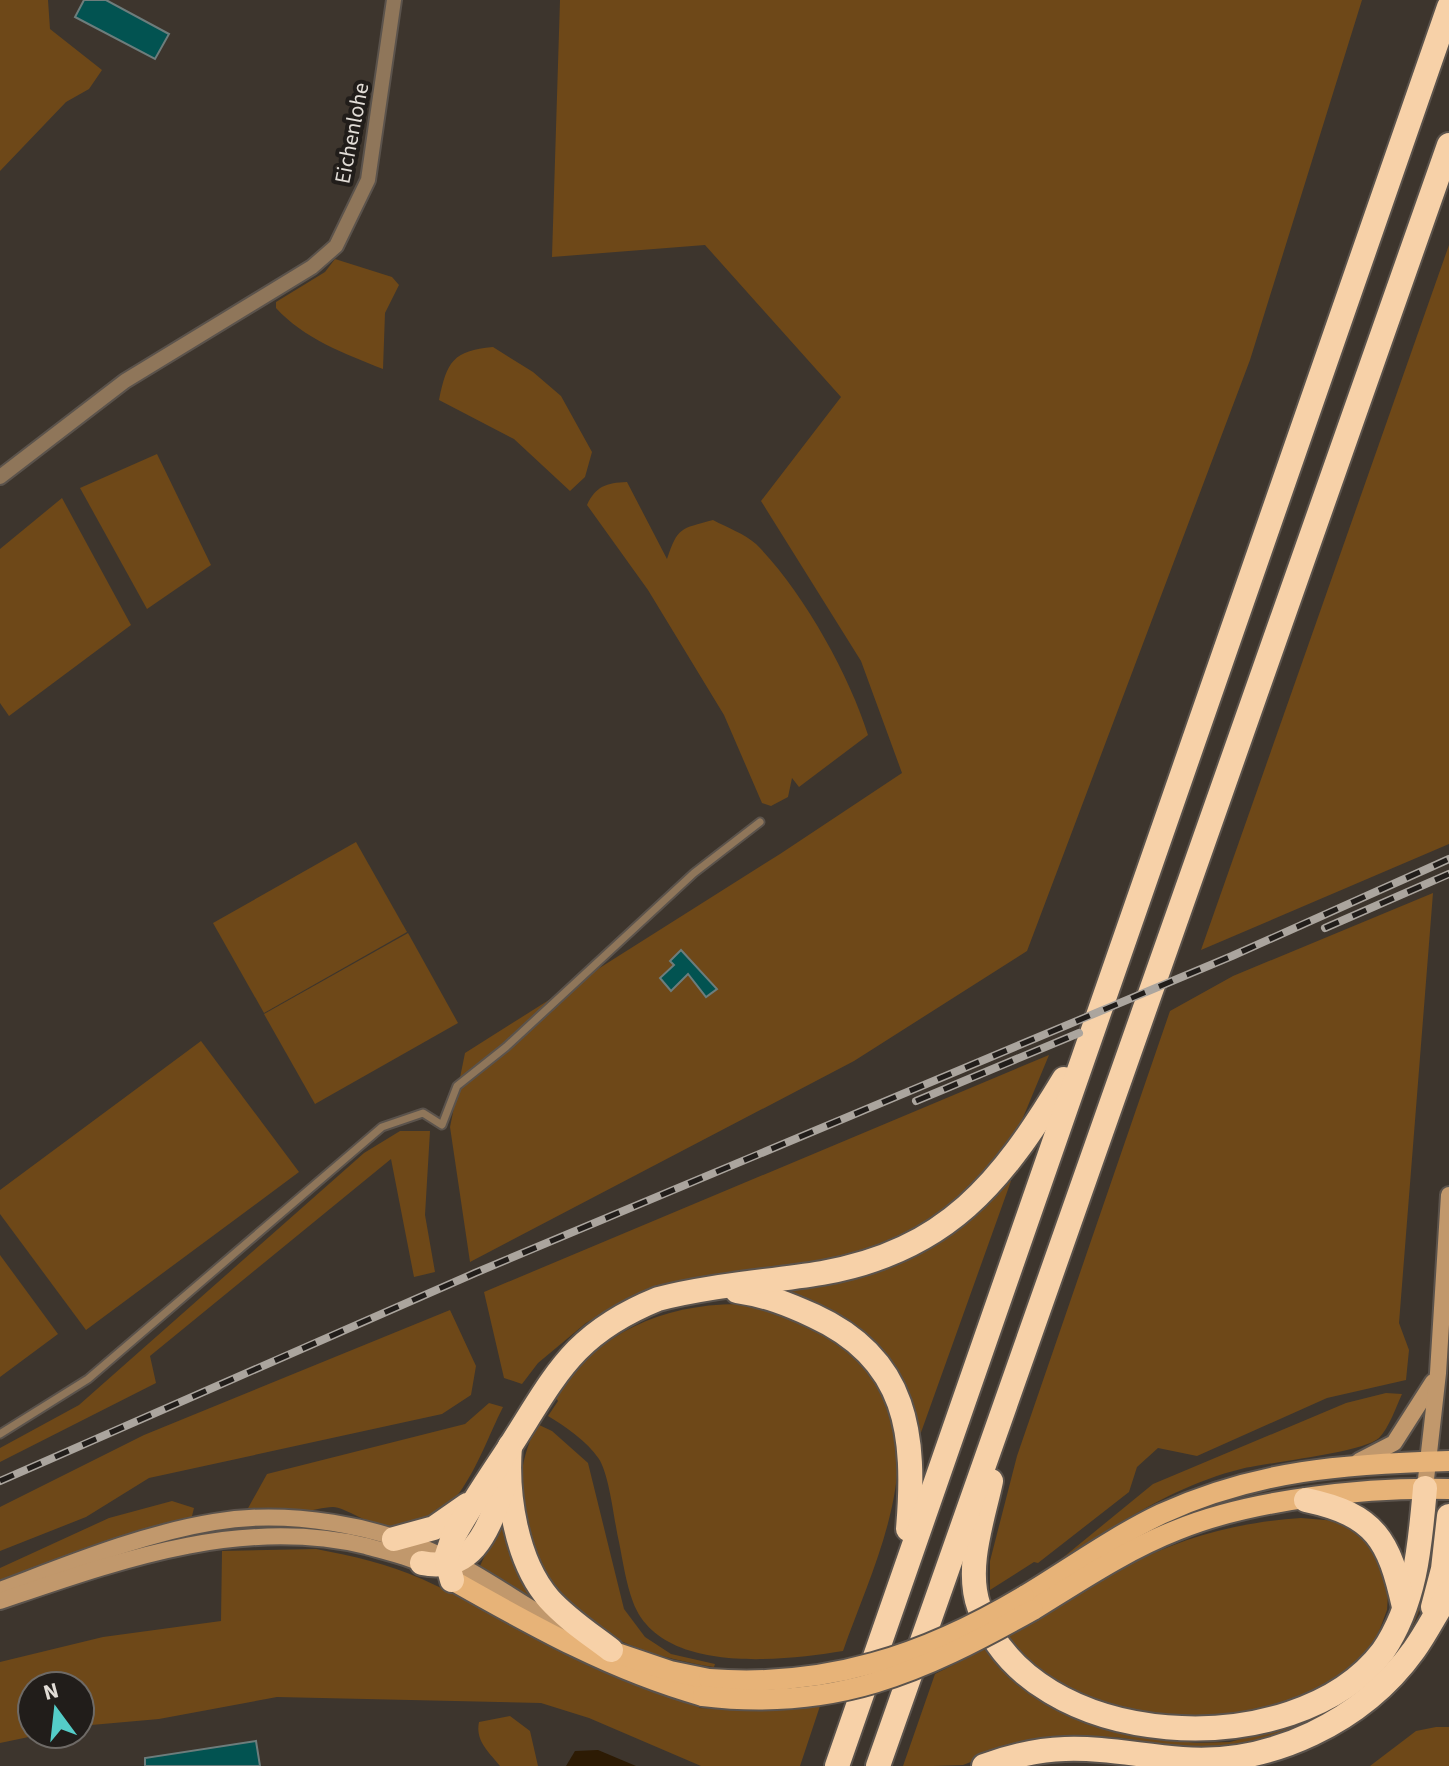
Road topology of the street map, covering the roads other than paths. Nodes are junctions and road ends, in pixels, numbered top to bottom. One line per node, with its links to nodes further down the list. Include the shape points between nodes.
1 (394, 0): 4 (street, Eichenlohe, via 368,180 336,246 312,267 125,381)
2 (1449, 7): 6 (highway)
3 (1449, 145): 10 (highway)
4 (0, 477)
5 (760, 822): 11 (lane, via 694,873 457,1086 442,1125 423,1113 382,1127 88,1379)
6 (1088, 1039): 8 (highway, via 995,1181 922,1241 867,1264); 23 (highway)
7 (1449, 1195): 9 (main road)
8 (715, 1288): 12 (highway, via 646,1304 588,1338 555,1372); 23 (highway, via 778,1300 829,1323 861,1344 886,1372 902,1407 910,1461)
9 (1438, 1373): 13 (main road); 14 (main road, via 1394,1443)
10 (1007, 1397): 28 (highway, via 974,1576 978,1604 992,1637 1010,1661 1046,1689 1135,1727 1182,1735 1248,1729 1314,1709 1336,1696 1382,1653); 33 (highway)
11 (0, 1434)
12 (510, 1446): 15 (highway); 17 (highway)
13 (1439, 1461): 14 (main road); 16 (main road)
14 (1352, 1464): 27 (main road, via 1262,1478 1195,1500 1126,1533)
15 (508, 1476): 22 (highway, via 476,1546); 30 (highway, via 520,1535 547,1596)
16 (1437, 1489): 18 (main road); 28 (highway)
17 (475, 1498): 20 (highway, via 434,1528); 22 (highway, via 453,1537)
18 (1306, 1500): 27 (main road, via 1251,1508 1178,1529); 28 (highway, via 1335,1507 1375,1530 1395,1564)
19 (1449, 1516): 29 (highway, via 1443,1569)
20 (394, 1539): 22 (main road); 24 (main road, via 275,1518 215,1522 140,1541)
21 (422, 1563): 22 (highway); 26 (main road, via 340,1540 285,1534 236,1537 143,1556)
22 (450, 1567): 30 (main road); 31 (main road, via 596,1658 646,1679)
23 (905, 1567): 32 (highway)
24 (0, 1590)
25 (1449, 1593): 29 (highway)
26 (0, 1601)
27 (1028, 1603): 31 (main road, bridge, via 932,1663 866,1686 766,1702)
28 (1404, 1609)
29 (1426, 1628): 34 (highway, via 1396,1672 1357,1710 1268,1751 1187,1760 1072,1746)
30 (611, 1650): 31 (main road)
31 (706, 1688)
32 (837, 1766)
33 (878, 1766)
34 (984, 1766)

